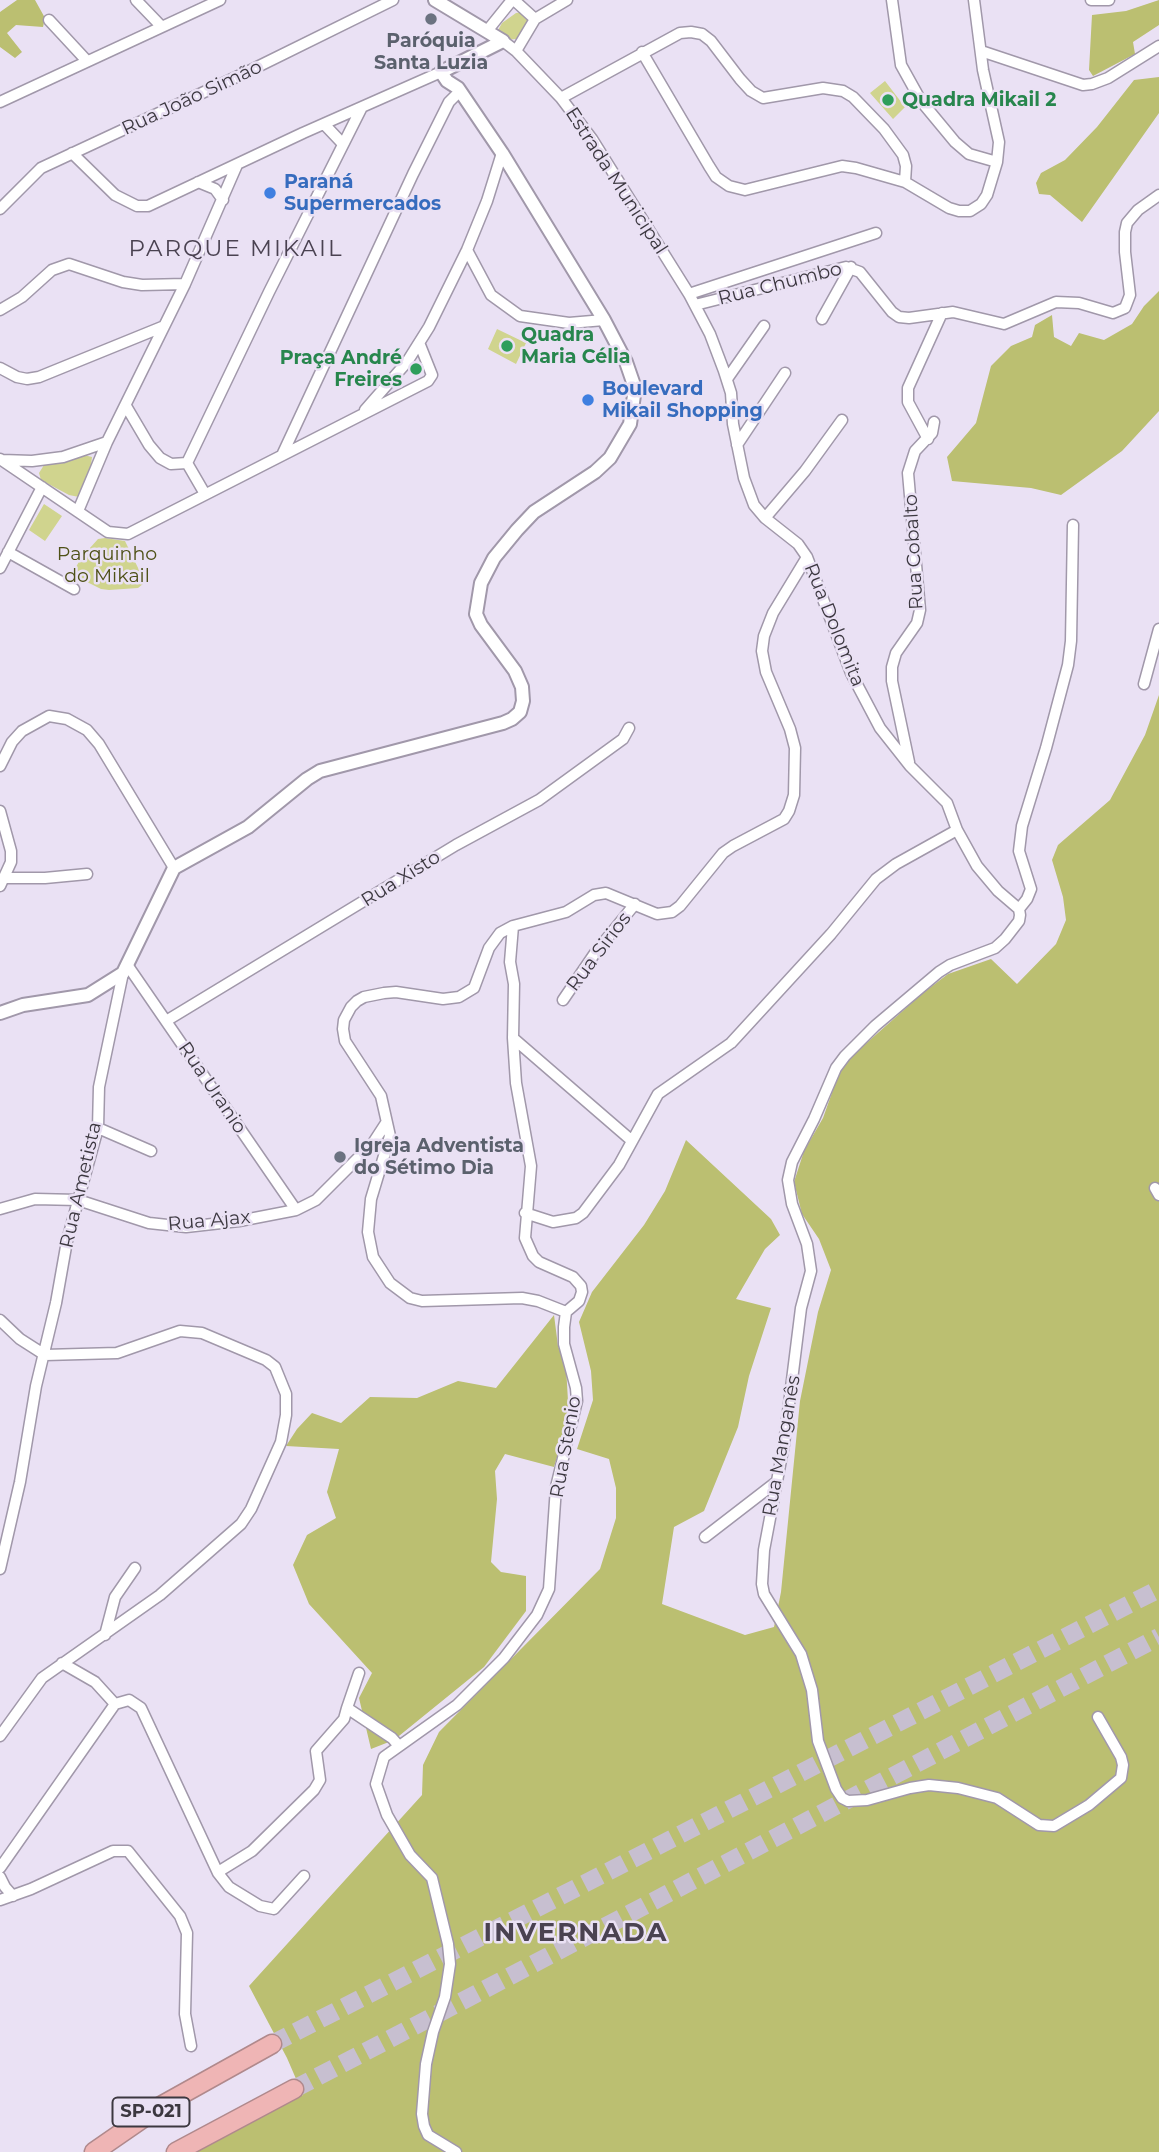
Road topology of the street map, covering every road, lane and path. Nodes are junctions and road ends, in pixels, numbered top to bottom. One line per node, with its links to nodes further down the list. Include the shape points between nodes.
1 (136, 0): 13 (street)
2 (220, 0): 13 (street)
3 (394, 0): 29 (street, Rua João Simão)
4 (435, 0): 14 (street, Estrada Municipal)
5 (513, 0): 11 (street); 14 (street)
6 (567, 0): 11 (street)
7 (892, 0): 31 (street, via 901,65 921,102 969,154)
8 (974, 0): 18 (street)
9 (1091, 0): 10 (street)
10 (1109, 0)
11 (535, 19): 17 (street)
12 (49, 20): 21 (street)
13 (161, 26): 21 (street)
14 (487, 31): 15 (street, Estrada Municipal); 20 (street)
15 (503, 41): 17 (street, Estrada Municipal); 20 (street)
16 (1159, 46): 18 (street, via 1108,78 1083,85)
17 (516, 51): 24 (street, Estrada Municipal)
18 (981, 51): 31 (street, via 998,134)
19 (642, 52): 24 (street); 34 (street, via 716,177 735,189 842,166); 34 (street, via 680,33 702,34 751,91 763,98 823,88 843,91 884,129 903,155)
20 (466, 58): 22 (street)
21 (87, 61): 25 (street)
22 (447, 69): 23 (street, via 447,81); 26 (street)
23 (459, 89): 30 (street); 61 (street, via 413,174)
24 (561, 98): 42 (street, Estrada Municipal)
25 (0, 102)
26 (362, 108): 27 (street); 28 (street)
27 (324, 124): 28 (street); 32 (street)
28 (342, 143): 63 (street)
29 (72, 153): 33 (street, via 115,195 136,206 148,206); 37 (street, Rua João Simão, via 41,167)
30 (502, 153): 39 (street); 47 (street)
31 (997, 162): 34 (street, via 987,195 970,211 949,208)
32 (237, 165): 33 (street); 36 (street)
33 (197, 182): 36 (street, via 209,185)
34 (905, 183)
35 (1159, 195): 45 (street, Rua Chumbo, via 1131,216 1125,232 1130,295 1125,308 1113,313 1056,302 1004,324)
36 (223, 200): 41 (street)
37 (0, 209)
38 (876, 233): 42 (street)
39 (467, 250): 47 (street, via 491,295 520,316 569,323); 50 (street)
40 (852, 268): 43 (street, Rua Chumbo); 45 (street, Rua Chumbo, via 899,317); 46 (street)
41 (185, 284): 44 (street, via 123,282 69,264 52,270); 49 (street)
42 (689, 293): 43 (street, Rua Dolomita)
43 (695, 305): 53 (street, Rua Dolomita)
44 (0, 310)
45 (942, 313): 58 (street, via 908,388 908,402)
46 (822, 319)
47 (604, 320): 80 (street, via 634,380 630,424 603,465 534,512 517,530 494,558 477,600 481,625 516,671 522,687 520,712 503,723 320,771 241,832)
48 (764, 326): 53 (street)
49 (162, 327): 51 (street, via 40,377 17,377); 54 (street)
50 (419, 345): 55 (street); 55 (street, via 432,376 428,382)
51 (0, 368)
52 (785, 373): 60 (street)
53 (727, 379): 60 (street, Rua Dolomita)
54 (126, 406): 59 (street); 63 (street, via 160,458 171,464)
55 (363, 412): 61 (street)
56 (842, 420): 67 (street)
57 (934, 422): 58 (street, Rua Cobalto)
58 (928, 439): 77 (street, Rua Cobalto, via 915,451 908,473 920,610 892,667)
59 (107, 442): 62 (street, via 63,457); 66 (street)
60 (737, 445): 67 (street, Rua Dolomita, via 748,494)
61 (283, 454): 65 (street)
62 (1, 460): 64 (street)
63 (187, 463): 65 (street)
64 (42, 486): 66 (street); 69 (street)
65 (205, 494): 66 (street, via 128,534 108,532)
66 (78, 511)
67 (765, 518): 70 (street, Rua Dolomita)
68 (1073, 525): 84 (street, Rua Manganês, via 1068,665 1022,826 1019,851 1031,889)
69 (8, 552): 71 (street); 72 (street)
70 (807, 557): 77 (street, Rua Dolomita, via 867,706); 83 (street, via 773,613 762,651 765,672 795,748 789,811 784,819 723,853 672,912 657,914)
71 (0, 568)
72 (74, 589)
73 (1159, 629): 74 (street)
74 (1144, 684)
75 (629, 728): 89 (street, Rua Xisto, via 623,738 540,800 456,845)
76 (0, 766): 80 (street, via 22,731 49,716 87,730)
77 (910, 766): 79 (street, via 947,803)
78 (0, 811): 82 (street, via 11,851)
79 (957, 830): 84 (street, via 977,866); 93 (street, via 876,879 731,1043 658,1094)
80 (174, 868): 86 (street)
81 (87, 874): 82 (street)
82 (3, 882)
83 (635, 904): 85 (street, via 601,893 566,912); 87 (street, Rua Sirios)
84 (1018, 909): 102 (street, Rua Manganês, via 1019,921 995,948 939,972 845,1056 792,1162 788,1180 792,1204 807,1244 811,1271 801,1308)
85 (513, 926): 90 (street, Rua Stenio); 91 (street, via 494,941 474,988 459,997 396,992 364,997 351,1007 344,1020 344,1038 380,1096)
86 (126, 969): 88 (street, via 88,995); 89 (street, Rua Uranio); 92 (street, Rua Ametista, via 99,1087)
87 (563, 1000)
88 (0, 1013)
89 (166, 1021): 97 (street, Rua Uranio)
90 (513, 1038): 93 (street); 98 (street, Rua Stenio, via 518,1101 531,1166)
91 (386, 1124): 97 (street, Rua Ajax, via 316,1200); 99 (street, via 390,1136 371,1199 368,1232 373,1257 390,1283 422,1301 522,1298)
92 (97, 1128): 94 (street); 95 (street, Rua Ametista)
93 (631, 1140): 98 (street, via 610,1179 576,1218 553,1222)
94 (151, 1151)
95 (78, 1200): 96 (street, Rua Ajax, via 36,1199); 97 (street, Rua Ajax, via 166,1227 239,1221); 101 (street, Rua Ametista)
96 (0, 1209)
97 (296, 1210)
98 (525, 1213): 99 (street, Rua Stenio, via 524,1238 533,1256 581,1286 579,1301)
99 (566, 1312): 113 (street, Rua Stenio, via 565,1345 577,1401 556,1487 549,1589 537,1615 505,1658 457,1705)
100 (0, 1320): 101 (street)
101 (44, 1355): 105 (street, Rua Ametista); 106 (street, via 117,1353 191,1330 266,1360 275,1367 286,1394 281,1442 241,1524 160,1595)
102 (775, 1483): 103 (street); 111 (street, Rua Manganês, via 762,1584 809,1675 818,1741 842,1798 856,1802 929,1785 958,1788 997,1798 1039,1825 1054,1826 1121,1778 1121,1757)
103 (705, 1537)
104 (135, 1568): 106 (street, via 115,1597)
105 (0, 1569)
106 (104, 1636): 107 (street)
107 (62, 1663): 109 (street, via 95,1682); 112 (street, via 35,1685)
108 (359, 1673): 110 (street)
109 (116, 1704): 114 (street); 115 (street, via 129,1700 141,1708)
110 (347, 1708): 113 (street); 115 (street, via 344,1719 316,1751 320,1780 314,1790 252,1851)
111 (1098, 1717)
112 (0, 1736)
113 (399, 1746): 125 (street, via 384,1756 376,1784 410,1855 432,1878 450,1964 426,2064 424,2126 428,2135)
114 (0, 1868)
115 (218, 1872): 116 (street, via 229,1887 274,1909)
116 (304, 1876)
117 (0, 1877): 118 (street)
118 (13, 1896): 119 (street); 121 (street, via 113,1851 128,1851 180,1916 187,1933 186,2014)
119 (0, 1900)
120 (272, 2044): 123 (highway, SP-021, via 159,2107)
121 (191, 2046)
122 (294, 2089): 124 (highway, SP-021)
123 (94, 2152)
124 (176, 2152)
125 (456, 2152)

